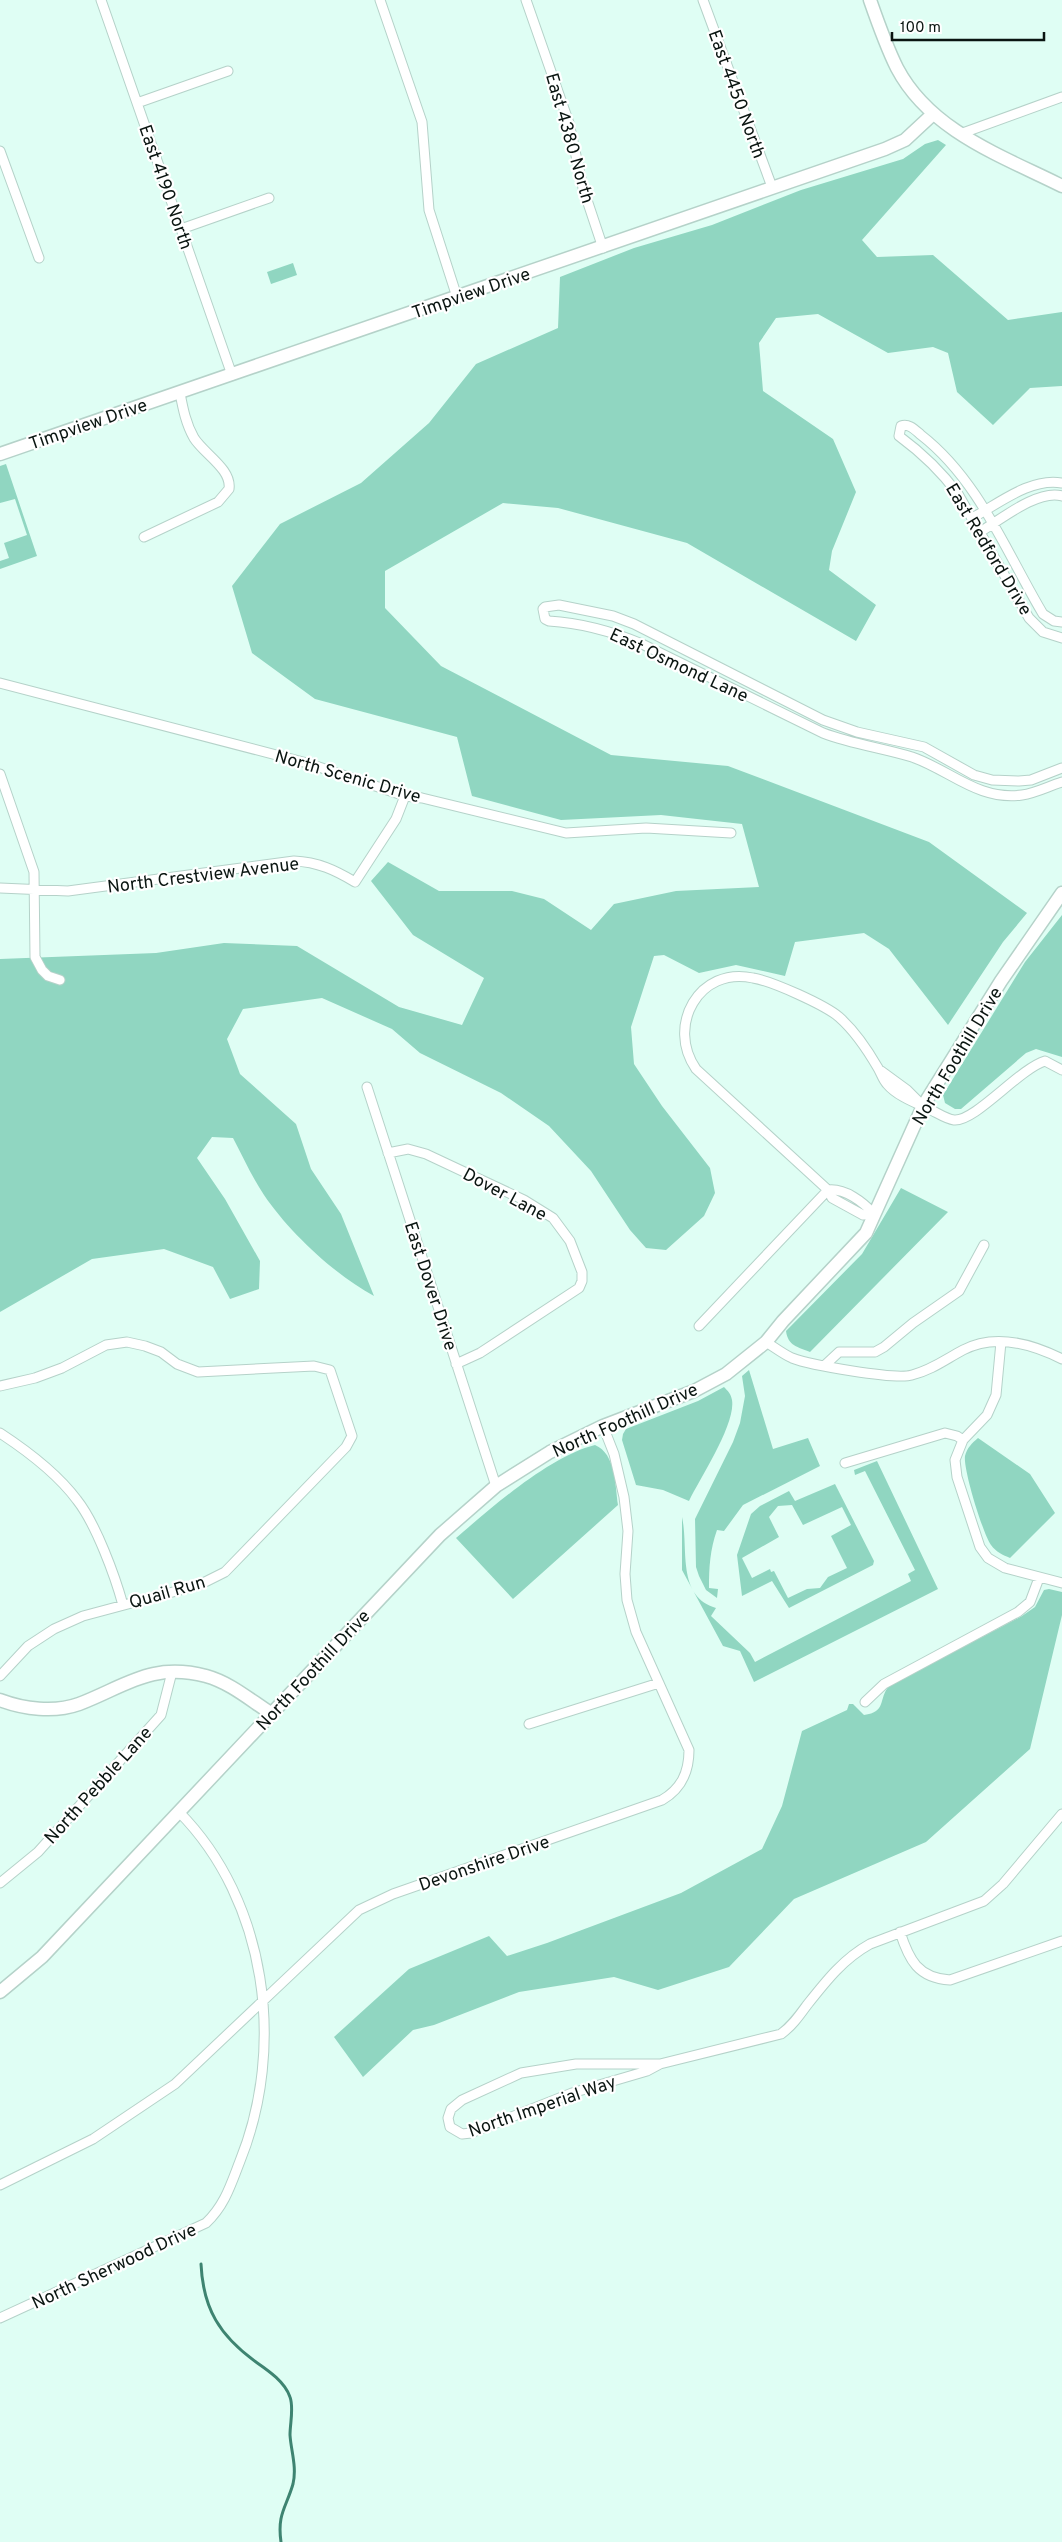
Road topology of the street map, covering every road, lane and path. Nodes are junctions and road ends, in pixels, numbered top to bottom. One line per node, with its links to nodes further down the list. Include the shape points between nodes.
1 (101, 0): 8 (street, East 4190 North)
2 (380, 0): 18 (street, via 422,122 429,210)
3 (526, 0): 16 (street, East 4380 North, via 569,123 583,188)
4 (703, 0): 13 (street, East 4450 North)
5 (870, 0): 9 (street, via 897,68 913,92)
6 (228, 71): 8 (street)
7 (1062, 98): 10 (street)
8 (137, 103): 15 (street, East 4190 North)
9 (934, 114): 10 (street); 13 (street, Timpview Drive, via 914,133 896,144)
10 (960, 134): 12 (street)
11 (0, 151): 17 (street)
12 (1062, 186)
13 (772, 187): 16 (street, Timpview Drive)
14 (269, 198): 15 (street)
15 (181, 229): 19 (street, East 4190 North)
16 (603, 248): 18 (street, Timpview Drive)
17 (39, 258)
18 (457, 297): 19 (street, Timpview Drive)
19 (232, 375): 20 (street, Timpview Drive)
20 (180, 393): 21 (street, Timpview Drive); 28 (street, via 194,438 229,480 229,489 218,502)
21 (0, 454)
22 (1062, 482): 24 (street, via 1030,487)
23 (1062, 496): 26 (street, via 1045,496 1031,501)
24 (984, 511): 25 (street); 25 (street, East Redford Drive, via 964,476 944,454 910,426 902,426 899,436 946,478); 26 (street, East Redford Drive)
25 (972, 518): 27 (street, East Redford Drive)
26 (992, 524): 27 (street); 29 (street, East Redford Drive, via 1043,614)
27 (980, 532): 30 (street, East Redford Drive, via 1017,600 1036,626 1051,636)
28 (144, 536)
29 (1062, 622)
30 (1062, 638)
31 (0, 683): 37 (street, North Scenic Drive, via 307,763)
32 (898, 741): 33 (street); 33 (street, East Osmond Lane, via 857,732 824,720 613,616 559,605 543,609 545,619 549,621 611,631 823,733); 34 (street, East Osmond Lane, via 924,747 992,780 1031,780)
33 (894, 754): 36 (street, East Osmond Lane, via 927,764 980,791 1001,796 1023,794)
34 (1062, 768)
35 (0, 774): 40 (street, via 34,872)
36 (1062, 782)
37 (405, 796): 38 (street, North Scenic Drive, via 566,833 646,828); 40 (street, North Crestview Avenue, via 396,819 355,882 328,867 294,861 68,891)
38 (731, 833)
39 (0, 888): 40 (street)
40 (35, 890): 42 (street, via 36,957 48,976)
41 (1062, 893): 45 (street, North Foothill Drive)
42 (60, 980)
43 (1062, 1070): 45 (street, via 1045,1061 1033,1064 964,1118 953,1120)
44 (367, 1087): 46 (street, East Dover Drive)
45 (923, 1106): 47 (street, via 880,1070 861,1041 826,1008 753,978 739,976 713,984 697,997 687,1014 684,1039 696,1069); 48 (street, North Foothill Drive)
46 (388, 1153): 54 (street, East Dover Drive); 54 (street, Dover Lane, via 408,1149 426,1154 524,1200 553,1218 570,1241 582,1272 579,1288 480,1353)
47 (828, 1190): 48 (street, via 832,1198 863,1215); 50 (street)
48 (874, 1214): 51 (street, North Foothill Drive, via 866,1233)
49 (984, 1245): 55 (street, via 959,1291 875,1352 839,1352)
50 (699, 1326)
51 (766, 1342): 55 (street, via 792,1358); 57 (street, North Foothill Drive, via 726,1374 694,1391)
52 (1001, 1342): 53 (street, via 1028,1344); 55 (street, via 964,1349 938,1366 910,1376); 59 (street, via 996,1395 988,1415)
53 (1062, 1359)
54 (456, 1364): 61 (street, East Dover Drive)
55 (824, 1366)
56 (0, 1386): 64 (street, Quail Run, via 35,1378 106,1345 126,1342 161,1352 177,1364 198,1372 314,1366 330,1370 352,1436 346,1447 226,1572 199,1585)
57 (603, 1426): 61 (street, North Foothill Drive, via 550,1452); 67 (street, Devonshire Drive, via 614,1454 624,1497 628,1531 626,1600 636,1632)
58 (0, 1433): 64 (street, via 29,1452 78,1502 105,1553)
59 (963, 1440): 60 (street, via 945,1433); 62 (street, via 955,1460 957,1477 980,1547 988,1558 1004,1568)
60 (845, 1464)
61 (496, 1486): 70 (street, North Foothill Drive, via 440,1535)
62 (1039, 1578): 63 (street); 69 (street, via 1030,1602 1018,1612 884,1684)
63 (1062, 1582)
64 (123, 1605): 66 (street, Quail Run, via 83,1616 54,1629 28,1646)
65 (172, 1672): 68 (street, via 131,1679 77,1705 46,1710 15,1706); 70 (street, via 222,1682); 74 (street, North Pebble Lane, via 161,1715 38,1852)
66 (0, 1676)
67 (659, 1683): 71 (street); 78 (street, Devonshire Drive, via 689,1750 684,1780 670,1795 376,1901 345,1921)
68 (0, 1700)
69 (865, 1702)
70 (272, 1714): 72 (street, North Foothill Drive)
71 (529, 1724)
72 (179, 1812): 77 (street, North Foothill Drive, via 42,1957); 78 (street, North Sherwood Drive, via 200,1833 233,1890 259,1962)
73 (1062, 1814): 75 (street, North Imperial Way, via 984,1901)
74 (0, 1883)
75 (900, 1932): 76 (street, via 908,1956 920,1970 934,1979 950,1980); 79 (street, North Imperial Way, via 870,1944 845,1960 781,2034)
76 (1062, 1941)
77 (0, 1992)
78 (264, 2003): 80 (street, Devonshire Drive, via 175,2084 93,2139); 81 (street, North Sherwood Drive, via 264,2047 257,2109 228,2193 216,2213 200,2226)
79 (660, 2064): 79 (street, North Imperial Way, via 576,2064 521,2073 462,2100 451,2109 450,2127 462,2134 471,2133 572,2093 640,2074)
80 (0, 2184)
81 (0, 2318)

